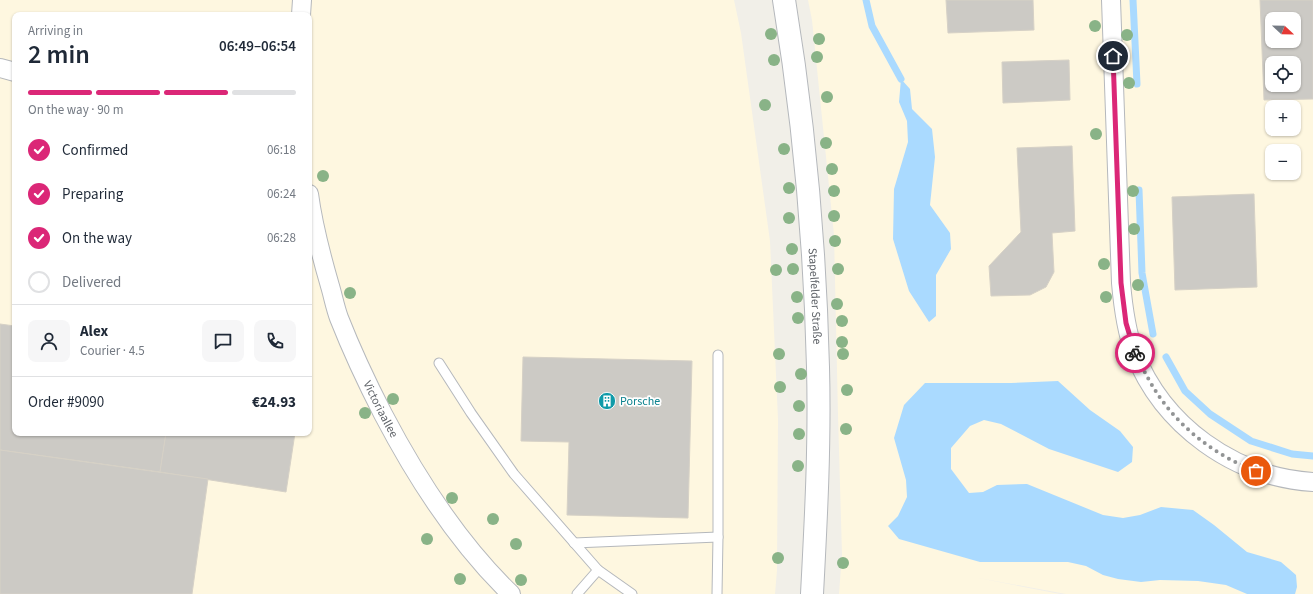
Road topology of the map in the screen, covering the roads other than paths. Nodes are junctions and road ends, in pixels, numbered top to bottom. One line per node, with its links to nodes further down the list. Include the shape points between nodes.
1 (302, 0): 4 (street)
2 (784, 0): 18 (street, Stapelfelder Straße, via 794,57 805,151 816,305 817,465)
3 (1111, 0): 10 (street, via 1121,283 1126,323 1135,353 1161,400 1192,434 1230,459 1264,474 1282,479)
4 (301, 12)
5 (0, 68): 6 (street)
6 (12, 71)
7 (312, 216): 14 (street, Victoriaallee, via 339,316 362,372 396,438 427,491 462,540)
8 (718, 355): 11 (lane)
9 (439, 363): 12 (lane, via 514,474)
10 (1313, 482)
11 (718, 538): 12 (lane); 17 (lane)
12 (574, 543): 13 (lane)
13 (598, 570): 15 (lane); 16 (lane)
14 (511, 594)
15 (577, 594)
16 (632, 594)
17 (717, 594)
18 (812, 594)

